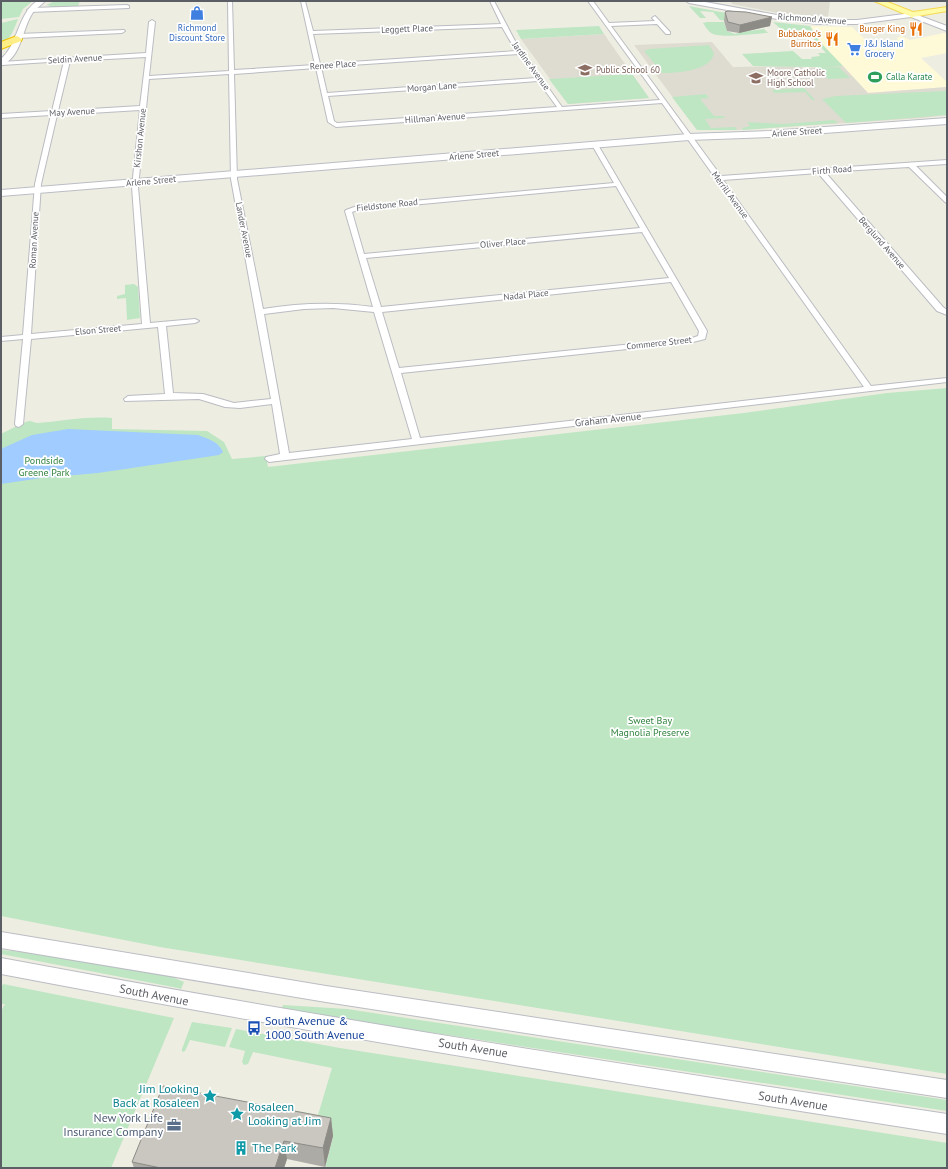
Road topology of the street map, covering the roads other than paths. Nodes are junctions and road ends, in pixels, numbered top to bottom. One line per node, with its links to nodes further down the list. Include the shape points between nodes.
1 (42, 1): 13 (street)
2 (230, 1): 30 (street, Lander Avenue)
3 (303, 1): 21 (street, Hillman Avenue)
4 (492, 1): 17 (street, Jardine Avenue)
5 (590, 1): 18 (street, Merrill Avenue)
6 (689, 1): 9 (street, Richmond Avenue)
7 (878, 1): 15 (main road)
8 (883, 1): 11 (main road)
9 (703, 2): 15 (street, Richmond Avenue, via 777,17 818,22 868,21)
10 (947, 4): 15 (main road, Richmond Avenue)
11 (910, 6)
12 (127, 7): 13 (street)
13 (30, 10): 23 (street)
14 (947, 10): 15 (main road, Richmond Avenue)
15 (912, 15): 19 (street)
16 (152, 22): 26 (street, Kirshon Avenue)
17 (504, 25): 21 (street, Leggett Place); 25 (street, Jardine Avenue)
18 (609, 25): 22 (street, via 657,20); 34 (street, Merrill Avenue)
19 (947, 29)
20 (122, 31): 23 (street)
21 (310, 32): 29 (street, Hillman Avenue)
22 (668, 33)
23 (18, 37): 24 (highway); 27 (street)
24 (1, 46)
25 (519, 52): 29 (street, Renee Place); 32 (street, Jardine Avenue)
26 (148, 55): 28 (street, Seldin Avenue); 31 (street, Kirshon Avenue)
27 (4, 59): 28 (street, Seldin Avenue)
28 (67, 60): 37 (street, Roman Avenue)
29 (318, 66): 30 (street, Renee Place); 33 (street, Hillman Avenue)
30 (231, 72): 31 (street, Renee Place); 45 (street, Lander Avenue)
31 (146, 78): 35 (street, Kirshon Avenue)
32 (540, 79): 33 (street, Morgan Lane); 36 (street, Jardine Avenue)
33 (324, 95): 36 (street, Hillman Avenue, via 331,122 339,126)
34 (664, 101): 36 (street, Hillman Avenue); 40 (street, Merrill Avenue)
35 (143, 108): 37 (street, May Avenue); 47 (street, Kirshon Avenue)
36 (561, 109)
37 (55, 113): 38 (street, May Avenue); 49 (street, Roman Avenue)
38 (1, 116)
39 (947, 121): 40 (street, Arlene Street)
40 (689, 137): 41 (street, Arlene Street); 46 (street, Merrill Avenue)
41 (595, 145): 45 (street, Arlene Street); 48 (street, Commerce Street)
42 (947, 162): 43 (street, Firth Road)
43 (911, 165): 44 (street, Firth Road); 51 (street)
44 (820, 171): 46 (street, Firth Road); 57 (street, Berglund Avenue, via 940,309)
45 (234, 174): 47 (street, Arlene Street); 56 (street, Lander Avenue)
46 (718, 178): 65 (street, Merrill Avenue)
47 (136, 182): 49 (street, Arlene Street); 60 (street, Kirshon Avenue)
48 (619, 184): 52 (street, Commerce Street); 53 (street, Fieldstone Road, via 353,208 348,214)
49 (38, 190): 50 (street, Arlene Street); 61 (street, Roman Avenue)
50 (1, 193)
51 (947, 201)
52 (645, 230): 53 (street, Oliver Place); 54 (street, Commerce Street)
53 (361, 256): 55 (street, Fieldstone Road)
54 (674, 280): 55 (street, Nadal Place); 63 (street, Commerce Street, via 703,331 702,337)
55 (377, 310): 56 (street, via 319,305); 63 (street, Fieldstone Road)
56 (260, 312): 68 (street, Lander Avenue)
57 (947, 313)
58 (195, 321): 59 (street, Elson Street)
59 (162, 324): 60 (street, Elson Street); 66 (street)
60 (146, 325): 61 (street, Elson Street)
61 (26, 337): 62 (street, Elson Street); 69 (street, Roman Avenue)
62 (1, 339)
63 (396, 371): 70 (street, Fieldstone Road)
64 (947, 380): 65 (street, Graham Avenue)
65 (870, 390): 70 (street, Graham Avenue)
66 (169, 396): 67 (street); 68 (street, via 208,397 234,406)
67 (128, 400)
68 (275, 401): 71 (street, Lander Avenue)
69 (19, 424)
70 (417, 441): 71 (street, Graham Avenue)
71 (284, 456): 72 (street, Graham Avenue)
72 (269, 459)
73 (1, 940): 75 (street, via 334,995)
74 (1, 966): 76 (street, South Avenue, via 202,1004)
75 (947, 1089)
76 (947, 1124)

